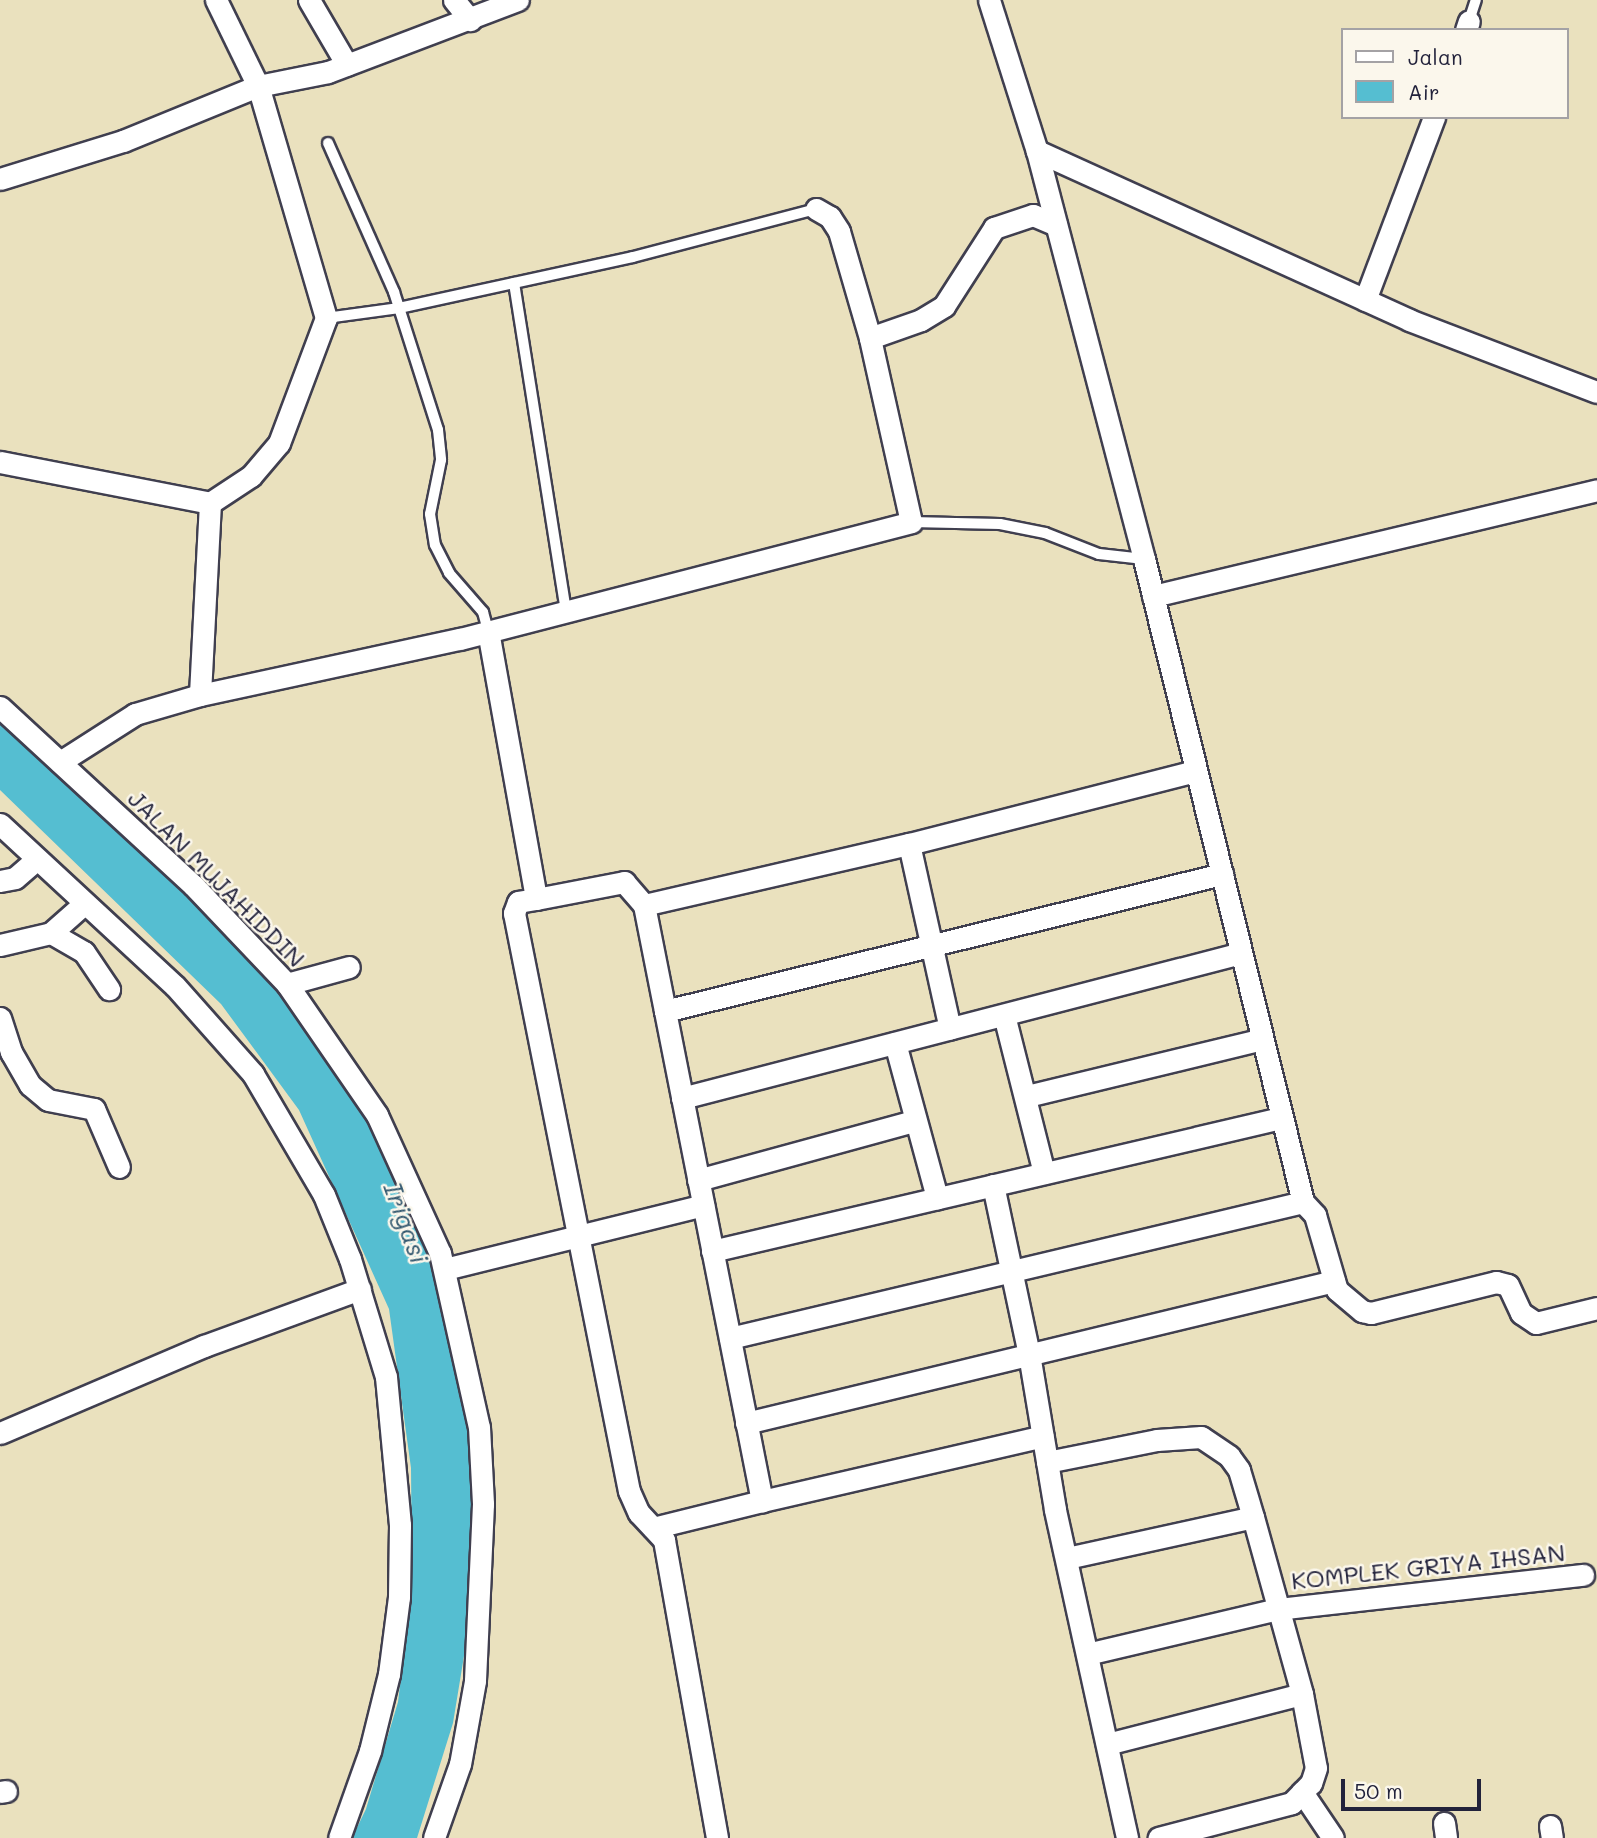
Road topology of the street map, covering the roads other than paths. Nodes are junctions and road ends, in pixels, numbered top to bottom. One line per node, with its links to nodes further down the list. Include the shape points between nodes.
1 (215, 0): 10 (street)
2 (309, 0): 9 (street)
3 (454, 0): 7 (street)
4 (518, 0): 7 (street)
5 (989, 0): 13 (street)
6 (1476, 0): 8 (lane)
7 (470, 20): 9 (street)
8 (1468, 26)
9 (347, 65): 10 (street)
10 (258, 86): 14 (street, via 123,141); 20 (street)
11 (1433, 119): 18 (street)
12 (328, 143): 19 (lane)
13 (1037, 151): 16 (street); 18 (street)
14 (0, 179)
15 (816, 209): 17 (lane); 21 (street, via 830,217 839,231)
16 (1056, 225): 21 (street, via 1033,215 994,228 944,306 921,320); 27 (street)
17 (514, 283): 19 (lane); 29 (lane)
18 (1365, 300): 22 (street)
19 (399, 309): 20 (lane); 30 (lane, via 438,430 441,460 430,514 435,545 449,573 483,612)
20 (326, 318): 25 (street, via 279,443 251,476)
21 (870, 338): 26 (street)
22 (1597, 392)
23 (0, 462): 25 (street)
24 (1597, 490): 28 (street)
25 (210, 503): 31 (street)
26 (911, 522): 27 (lane, via 1000,524 1045,533 1099,554); 29 (street)
27 (1144, 559): 28 (street)
28 (1153, 596): 34 (street)
29 (566, 611): 30 (street)
30 (488, 631): 31 (street); 40 (street)
31 (200, 695): 33 (street, via 135,715)
32 (0, 707): 33 (street, JALAN MUJAHIDDIN)
33 (60, 762): 48 (street, JALAN MUJAHIDDIN, via 193,886)
34 (1196, 771): 36 (street); 38 (street)
35 (0, 824): 37 (street)
36 (909, 844): 42 (street); 45 (street)
37 (37, 859): 39 (street, via 15,878); 41 (street)
38 (1222, 874): 45 (street); 46 (street)
39 (0, 881)
40 (536, 899): 42 (street, via 624,882); 67 (street, via 518,902 514,913)
41 (85, 903): 43 (street); 72 (street, via 175,986 253,1074 324,1195)
42 (644, 905): 50 (street)
43 (51, 933): 44 (street); 49 (street, via 84,952)
44 (0, 945)
45 (931, 946): 50 (street); 53 (street)
46 (1241, 953): 51 (street); 54 (street)
47 (349, 967): 48 (street)
48 (288, 984): 69 (street, JALAN MUJAHIDDIN, via 377,1115)
49 (109, 989)
50 (665, 1011): 57 (street)
51 (1004, 1015): 53 (street); 56 (street)
52 (0, 1018): 60 (street, via 11,1052 30,1085 48,1100 94,1109)
53 (950, 1029): 55 (street)
54 (1262, 1039): 56 (street); 58 (street)
55 (895, 1043): 57 (street); 59 (street)
56 (1027, 1096): 61 (street)
57 (682, 1098): 62 (street)
58 (1282, 1118): 61 (street); 65 (street)
59 (914, 1121): 62 (street); 64 (street)
60 (119, 1167)
61 (1044, 1173): 63 (street)
62 (698, 1180): 66 (street)
63 (993, 1185): 64 (street); 70 (street)
64 (937, 1198): 68 (street)
65 (1303, 1202): 70 (street); 71 (street, via 1315,1215)
66 (703, 1205): 67 (street); 68 (street)
67 (579, 1234): 69 (street); 82 (street, via 628,1491)
68 (712, 1251): 74 (street)
69 (445, 1269): 92 (street, JALAN MUJAHIDDIN, via 479,1427 483,1504 475,1681 460,1764)
70 (1011, 1270): 74 (street); 75 (street)
71 (1334, 1281): 73 (street, via 1344,1300 1371,1313 1496,1282 1508,1285 1521,1313 1536,1323); 75 (street)
72 (360, 1289): 77 (street, via 204,1346); 91 (street, via 386,1377 400,1525 399,1597 389,1674)
73 (1597, 1308)
74 (730, 1338): 76 (street)
75 (1029, 1354): 76 (street); 78 (street)
76 (747, 1423): 80 (street)
77 (0, 1433)
78 (1043, 1436): 79 (street); 80 (street)
79 (1047, 1462): 81 (street, via 1189,1435 1213,1444 1239,1469); 83 (street)
80 (762, 1501): 82 (street)
81 (1253, 1517): 83 (street); 85 (street)
82 (653, 1528): 93 (street, via 664,1540)
83 (1067, 1558): 86 (street)
84 (1583, 1575): 85 (street, KOMPLEK GRIYA IHSAN)
85 (1278, 1609): 86 (street, KOMPLEK GRIYA IHSAN); 87 (street)
86 (1087, 1654): 88 (street)
87 (1302, 1694): 88 (street); 89 (street, via 1316,1768)
88 (1107, 1744): 94 (street)
89 (1302, 1792): 90 (street, via 1292,1803); 96 (street)
90 (1221, 1831): 95 (street)
91 (340, 1838)
92 (434, 1838)
93 (717, 1838)
94 (1127, 1838)
95 (1159, 1838)
96 (1333, 1838)

